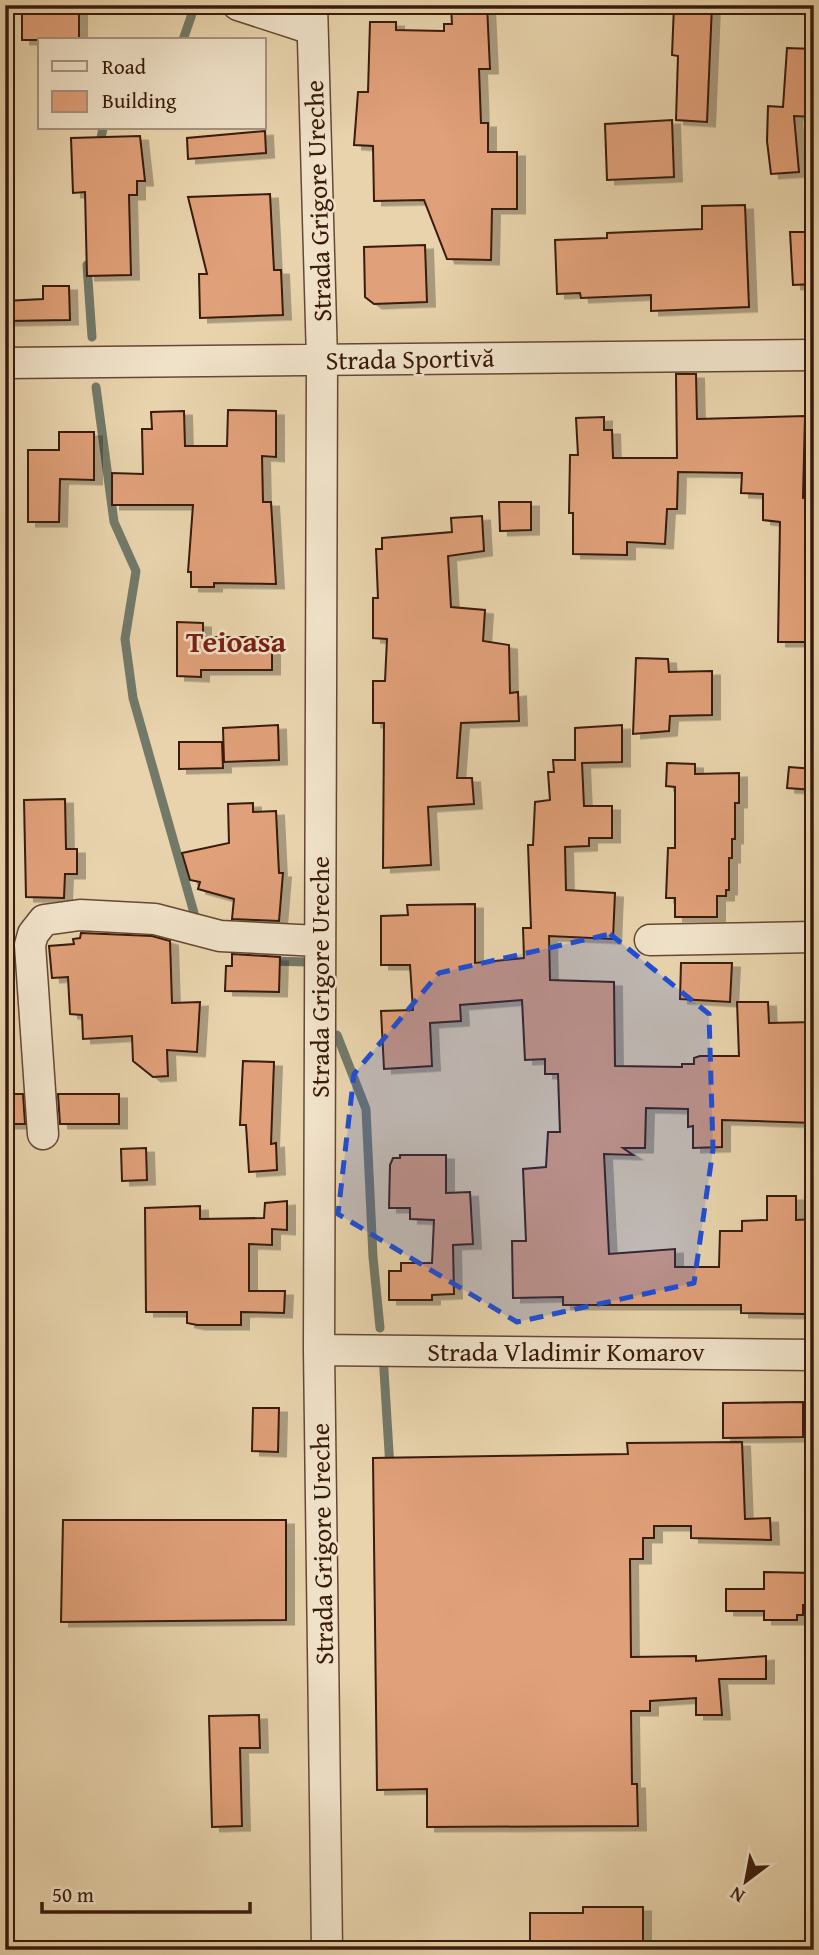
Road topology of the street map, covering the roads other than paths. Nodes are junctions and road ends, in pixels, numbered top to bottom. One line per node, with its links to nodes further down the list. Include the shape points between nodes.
1 (238, 5): 2 (street)
2 (312, 17): 4 (street, Strada Grigore Ureche)
3 (814, 355): 4 (street, Strada Sportivă)
4 (322, 360): 5 (street, Strada Sportivă); 8 (street, Strada Grigore Ureche)
5 (5, 363)
6 (814, 937): 7 (street)
7 (650, 940)
8 (319, 941): 9 (street, via 220,936 155,919 60,916 44,920 30,945); 10 (street, Strada Grigore Ureche)
9 (43, 1134)
10 (319, 1350): 11 (street, Strada Vladimir Komarov); 12 (street, Strada Grigore Ureche)
11 (814, 1354)
12 (327, 1950)

